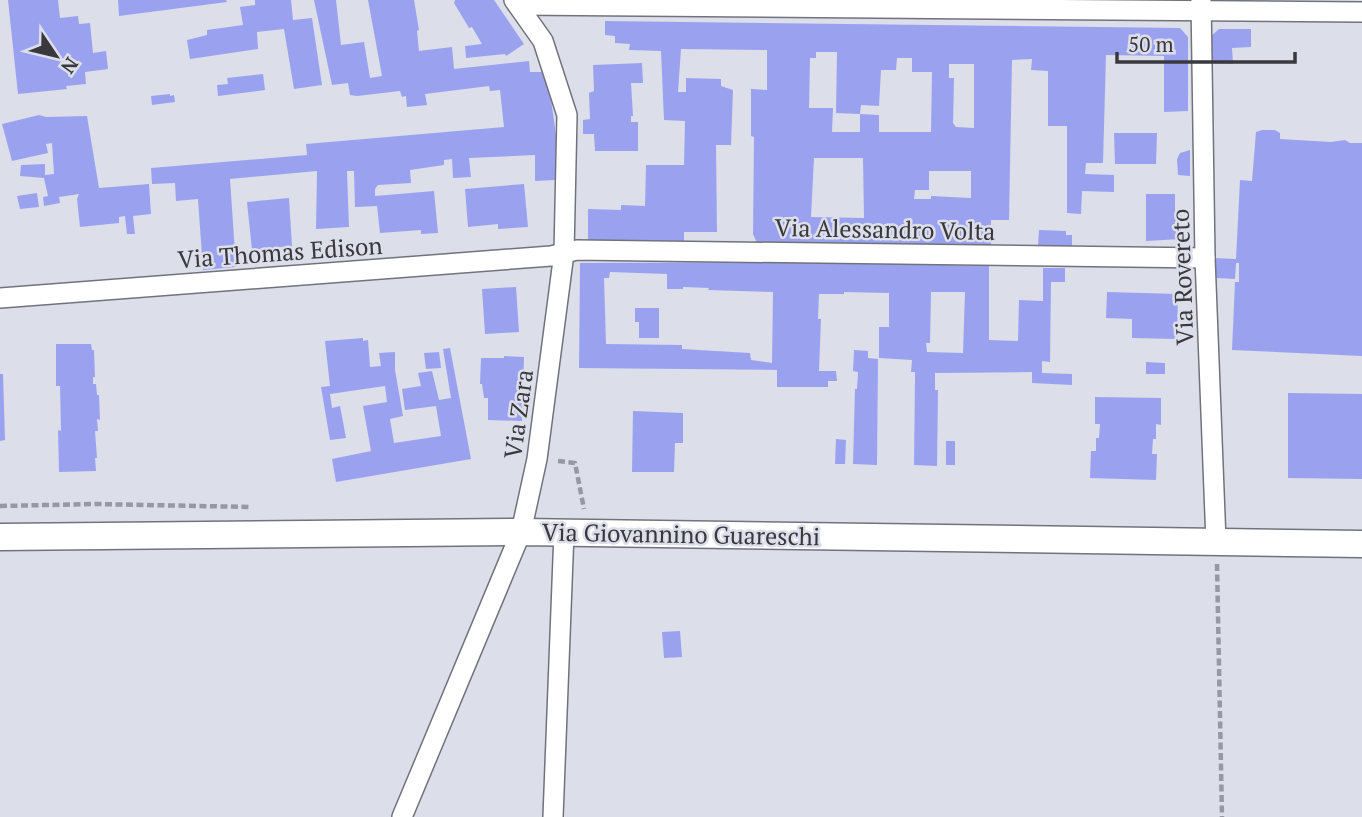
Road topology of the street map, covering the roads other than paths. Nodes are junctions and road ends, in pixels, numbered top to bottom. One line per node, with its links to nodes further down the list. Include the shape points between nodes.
1 (516, 2): 2 (street); 5 (street, Via Zara, via 543,41 567,115)
2 (898, 4): 3 (street)
3 (1201, 5): 4 (street); 6 (street, Via Rovereto)
4 (1362, 12)
5 (564, 253): 6 (street, Via Alessandro Volta); 7 (street, Via Thomas Edison); 8 (street, Via Zara, via 537,459)
6 (1205, 258): 11 (street, Via Rovereto)
7 (0, 298)
8 (521, 532): 9 (street, Via Giovannino Guareschi); 10 (street, Via Giovannino Guareschi); 13 (street, Via Zara)
9 (564, 532): 11 (street, Via Giovannino Guareschi); 14 (street)
10 (0, 537)
11 (1216, 542): 12 (street, Via Giovannino Guareschi)
12 (1362, 544)
13 (402, 817)
14 (553, 817)

